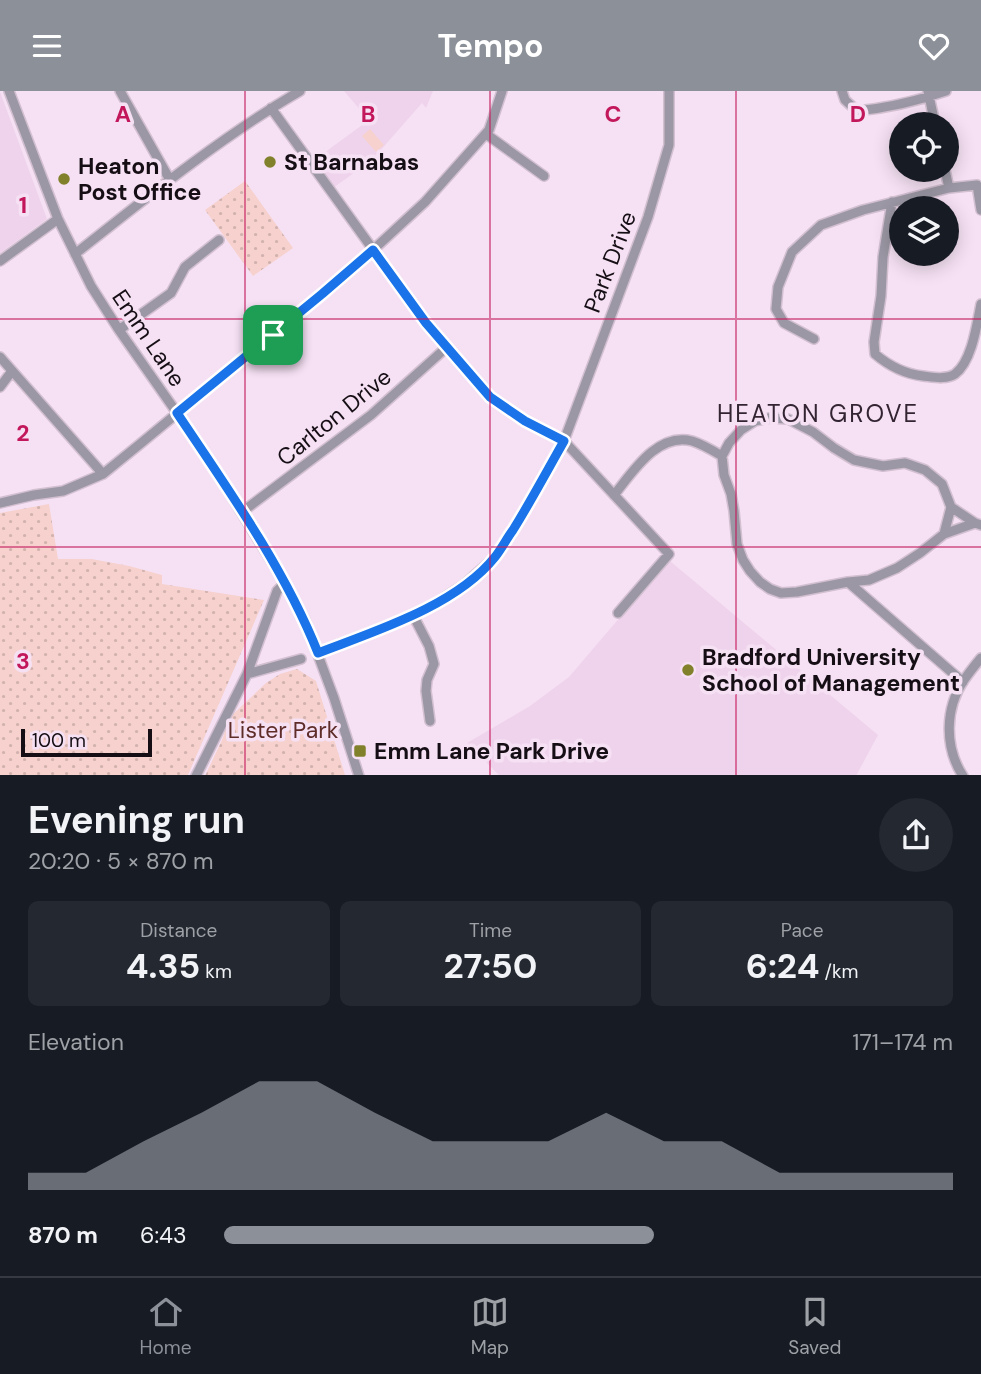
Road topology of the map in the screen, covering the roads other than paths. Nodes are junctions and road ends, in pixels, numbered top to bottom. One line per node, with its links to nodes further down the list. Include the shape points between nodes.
1 (9, 91): 20 (street, Emm Lane)
2 (120, 91): 13 (street)
3 (300, 91): 9 (street)
4 (502, 91): 11 (street)
5 (669, 91): 34 (street, Park Drive, via 670,145 664,167)
6 (842, 91): 8 (street, via 857,111)
7 (946, 91): 8 (street)
8 (929, 94): 10 (street)
9 (271, 108): 13 (street); 23 (street)
10 (933, 112)
11 (486, 134): 12 (street); 23 (street, via 425,202)
12 (544, 176)
13 (170, 180): 24 (street)
14 (948, 182): 16 (street)
15 (979, 185): 16 (street); 19 (street)
16 (949, 188): 17 (street)
17 (916, 196)
18 (889, 203): 28 (street, via 821,225 792,252 778,287 776,309 784,323)
19 (981, 210)
20 (58, 219): 24 (street, Emm Lane); 25 (street)
21 (889, 220): 26 (street, via 875,354 916,375 954,375 964,364)
22 (219, 240): 27 (street, via 185,267 171,293)
23 (373, 250): 29 (street); 33 (street)
24 (75, 254): 27 (street, Emm Lane)
25 (0, 261)
26 (981, 304)
27 (119, 330): 33 (street, Emm Lane)
28 (814, 339)
29 (447, 347): 34 (street, via 490,397); 40 (street, Carlton Drive, via 371,415)
30 (0, 358): 31 (street)
31 (12, 370): 32 (street); 36 (street)
32 (0, 387)
33 (177, 413): 36 (street); 40 (street, Emm Lane)
34 (564, 441): 37 (street); 46 (street, Park Drive, via 495,557 465,584)
35 (722, 456): 37 (street, via 690,440 663,445 646,456); 39 (street, via 735,436 755,421 788,419 854,460 883,466 905,463 925,470 942,484); 43 (street, via 737,544 760,582 781,593)
36 (103, 474): 38 (street, via 63,491)
37 (614, 495): 45 (street, via 669,554)
38 (0, 503)
39 (951, 507): 41 (street); 42 (street)
40 (242, 512): 44 (street, Emm Lane)
41 (978, 524): 42 (street)
42 (944, 534): 43 (street, via 897,568 869,580)
43 (848, 582): 51 (street)
44 (285, 583): 47 (street, Emm Lane); 50 (street, via 277,591)
45 (618, 613)
46 (414, 615): 47 (street, Park Drive); 52 (street, via 434,664 426,691)
47 (318, 653): 54 (street, Emm Lane)
48 (981, 658): 51 (street)
49 (301, 659): 50 (street)
50 (247, 674): 53 (street)
51 (963, 682): 55 (street, via 951,707 949,730)
52 (430, 721)
53 (196, 775)
54 (359, 775)
55 (963, 775)

